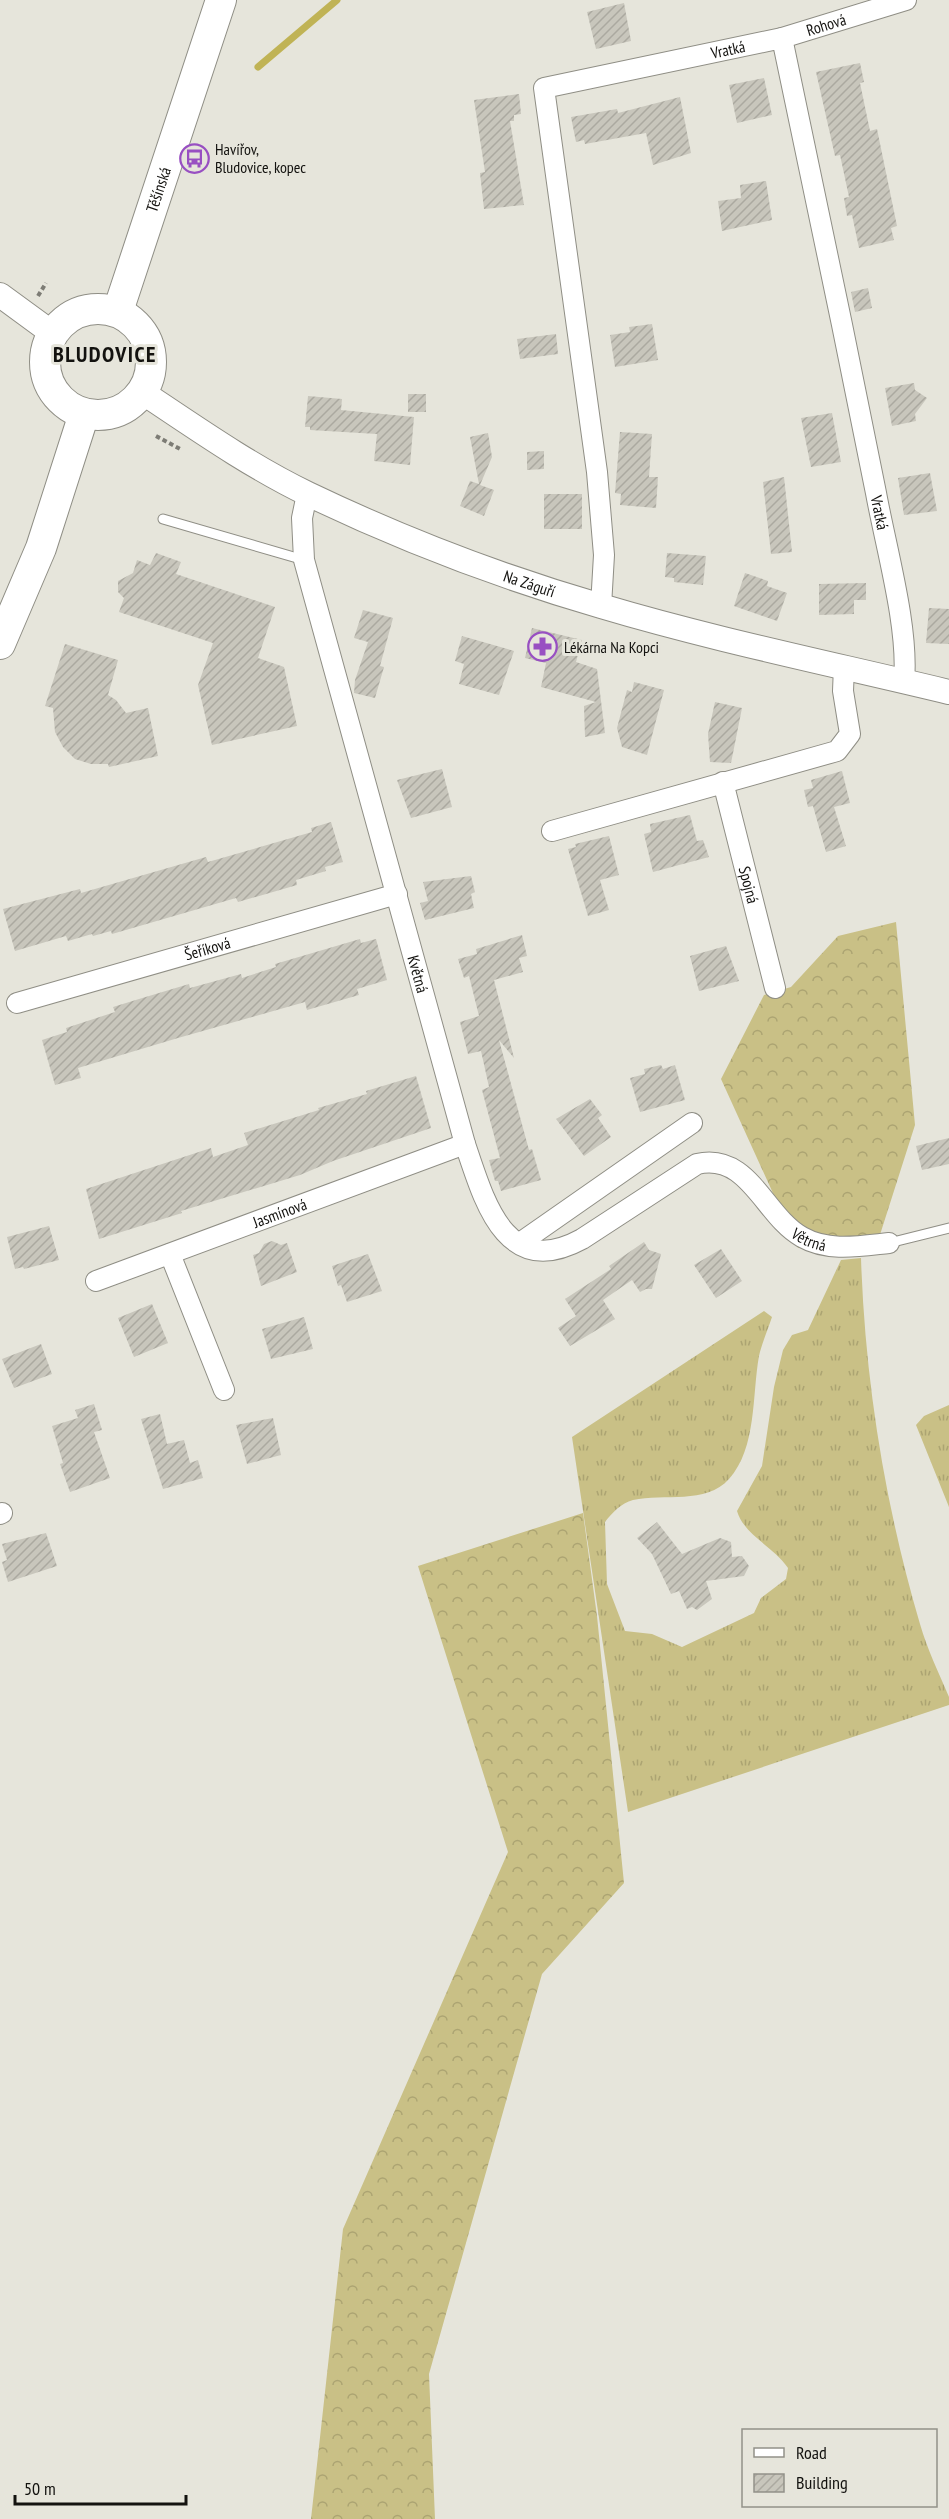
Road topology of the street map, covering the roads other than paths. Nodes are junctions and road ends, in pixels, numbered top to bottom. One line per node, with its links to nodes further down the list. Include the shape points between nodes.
1 (221, 0): 5 (main road, Těšínská)
2 (906, 0): 3 (street, Rohová)
3 (782, 38): 12 (street, Vratká, via 544,88 597,472 604,555); 15 (street, Vratká, via 895,596 904,652)
4 (0, 295): 6 (street)
5 (117, 311): 6 (main road, via 93,308 77,313); 7 (main road, via 137,325 149,346 151,370)
6 (52, 333): 8 (main road, via 44,357 48,382 62,402)
7 (142, 392): 8 (main road, via 125,408 102,416); 9 (street, Na Záguří)
8 (84, 414): 13 (main road, via 41,548)
9 (307, 494): 11 (street, Květná, via 302,518); 12 (street, Na Záguří, via 445,553)
10 (162, 519): 11 (lane)
11 (304, 560): 19 (street, Květná)
12 (601, 606): 14 (street, Na Záguří)
13 (0, 644)
14 (844, 668): 15 (street, Na Záguří); 17 (street, via 843,691 850,734 837,751)
15 (904, 681): 16 (street, Na Záguří)
16 (949, 692)
17 (723, 782): 18 (street); 20 (street, Spojná)
18 (552, 831)
19 (397, 894): 21 (street, Šeříková); 23 (street, Květná)
20 (775, 988)
21 (17, 1003)
22 (692, 1123): 26 (street)
23 (465, 1144): 26 (street, Květná, via 490,1214 501,1229); 28 (street, Jasmínová)
24 (697, 1164): 26 (street, Květná, via 573,1245 543,1250); 27 (street, Větrná, via 717,1162 736,1170 788,1227 808,1240 843,1247)
25 (949, 1228): 27 (lane, Větrná)
26 (520, 1243)
27 (889, 1243)
28 (170, 1254): 29 (street, Jasmínová); 30 (street)
29 (96, 1281)
30 (224, 1390)

